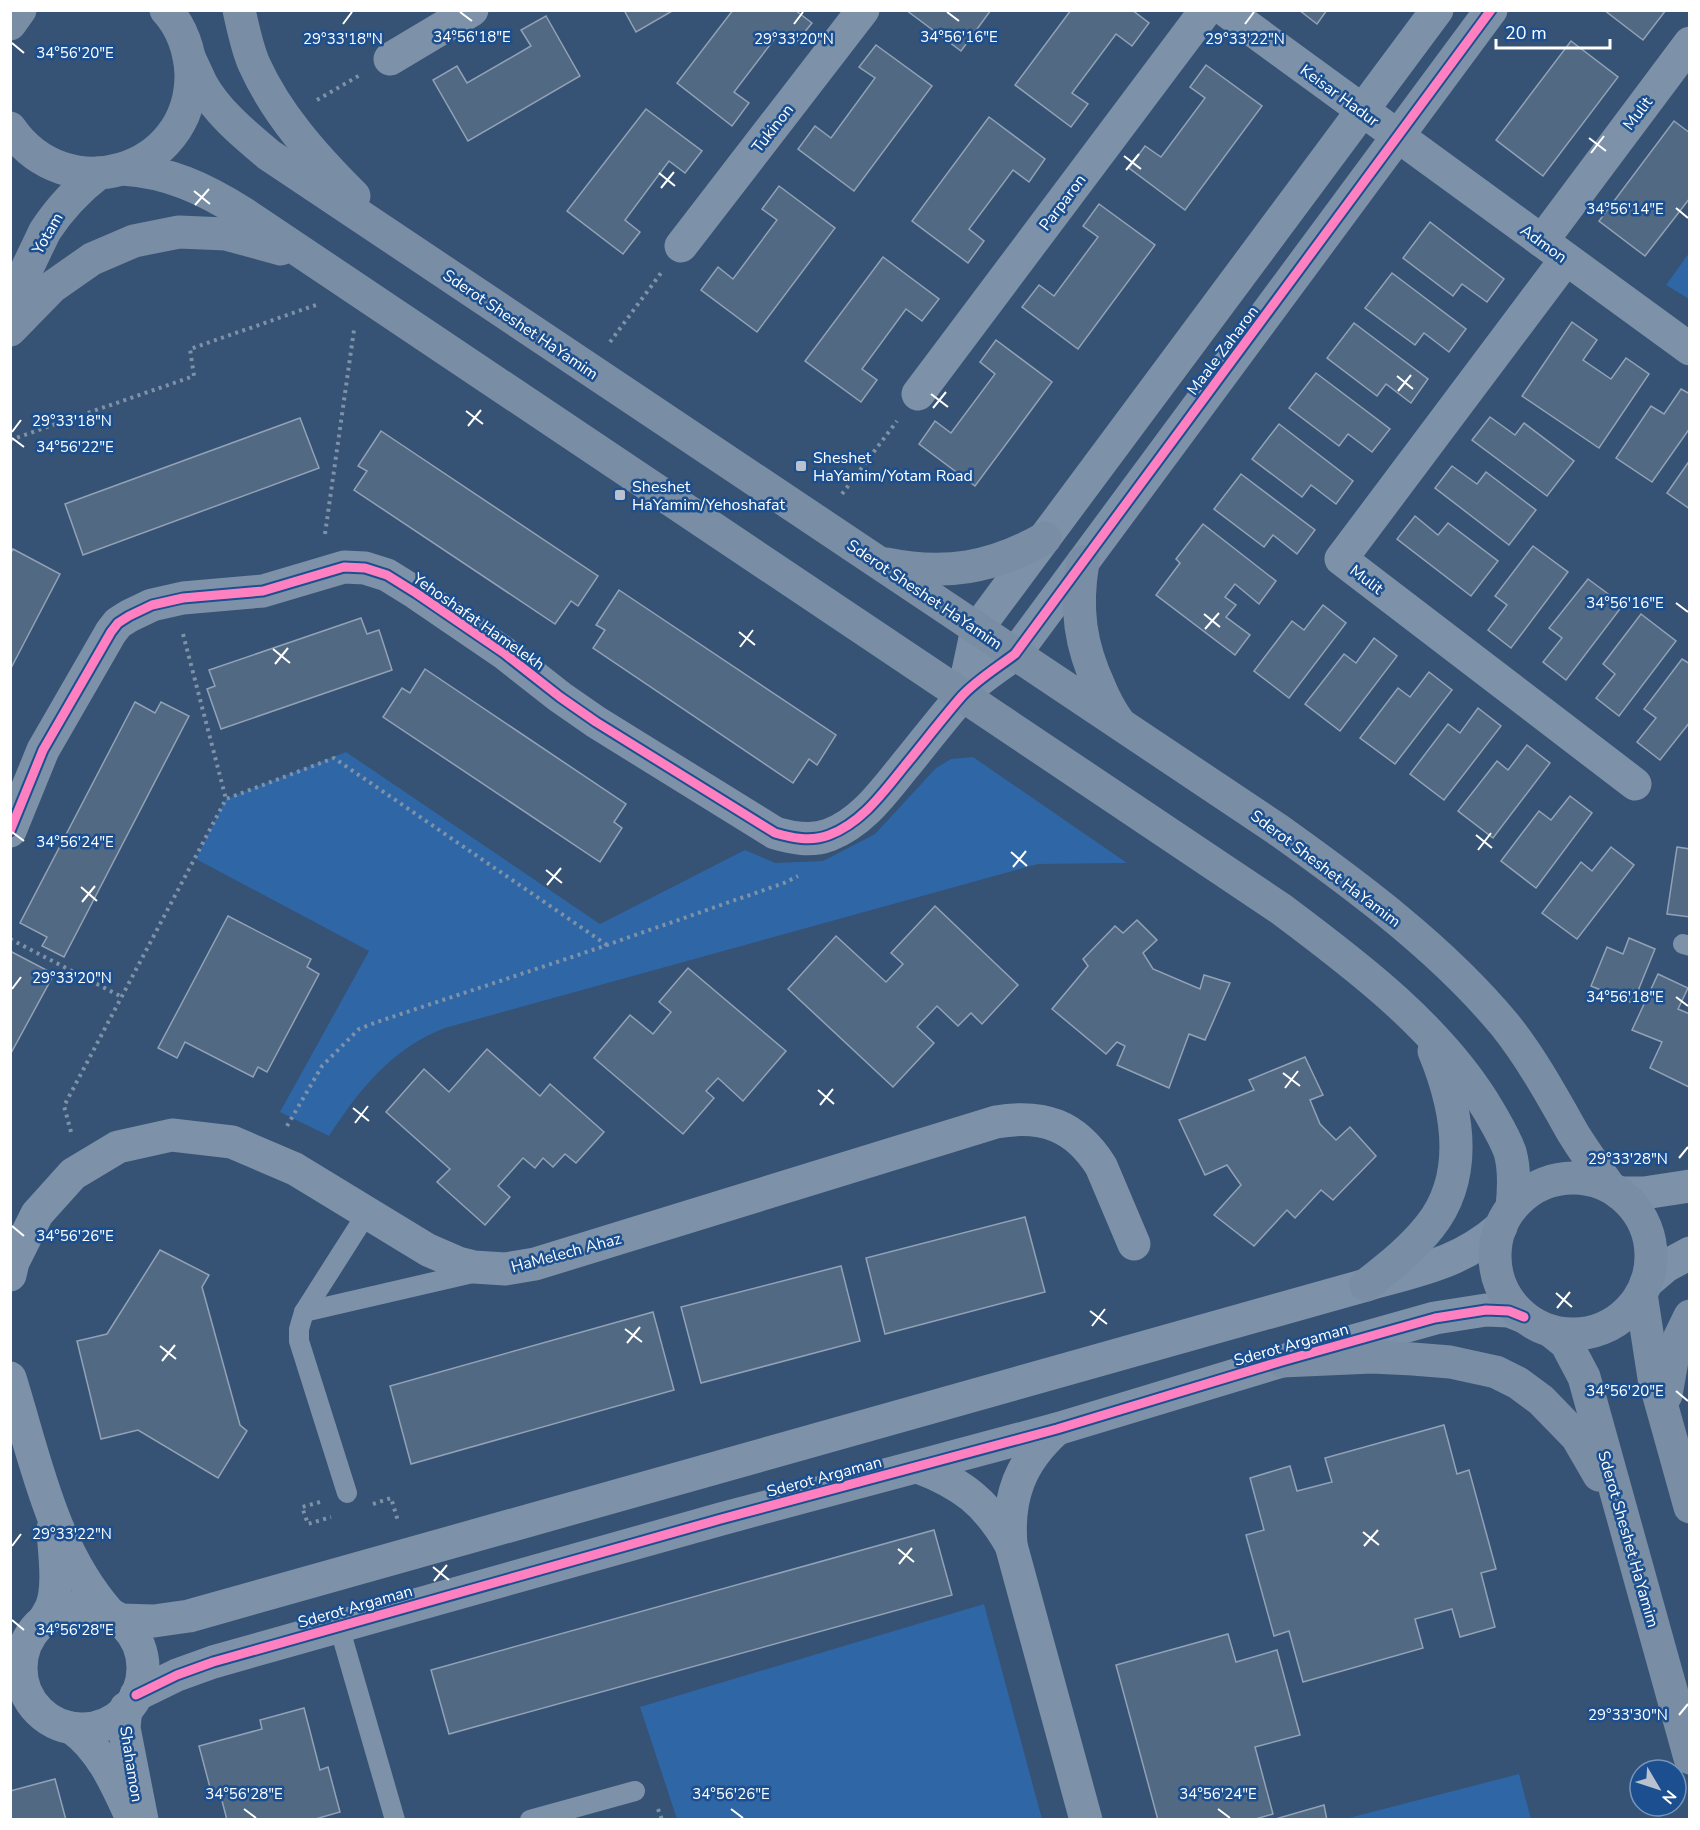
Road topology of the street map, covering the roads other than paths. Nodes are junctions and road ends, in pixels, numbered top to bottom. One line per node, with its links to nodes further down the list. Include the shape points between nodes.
1 (20, 10): 9 (main road)
2 (238, 10): 17 (main road, via 253,63 284,118)
3 (472, 10): 12 (street)
4 (863, 10): 18 (street, Tukinon)
5 (1206, 10): 24 (street, Parparon)
6 (1225, 10): 13 (street, Keisar Hadur)
7 (1437, 10): 13 (street, Maale Zaharon)
8 (1491, 10): 15 (street, Maale Zaharon)
9 (10, 24)
10 (178, 27): 16 (main road, Yotam, via 191,84 180,120 155,151 139,162); 17 (main road, Sderot Sheshet HaYamim, via 202,84 251,140)
11 (1689, 43): 19 (street, Mulit)
12 (390, 59)
13 (1362, 111): 15 (street, Keisar Hadur); 25 (street, Maale Zaharon)
14 (10, 128): 16 (main road, via 31,152 65,170)
15 (1398, 137): 19 (street, Admon); 27 (street, Maale Zaharon)
16 (110, 171): 20 (main road, via 162,174 209,193); 21 (main road, Yotam, via 73,194 51,221)
17 (399, 242): 26 (main road, Sderot Sheshet HaYamim)
18 (681, 246)
19 (1554, 250): 23 (street, Admon); 32 (street, Mulit, via 1341,560)
20 (326, 268): 22 (main road, via 274,246 226,234 168,234 134,241 92,259 52,286); 30 (main road)
21 (10, 304)
22 (10, 330)
23 (1689, 349)
24 (918, 394)
25 (1045, 538): 26 (main road, via 994,561 957,569 908,568); 28 (street, Maale Zaharon)
26 (876, 561): 28 (main road, Sderot Sheshet HaYamim)
27 (1083, 562): 29 (street, Maale Zaharon); 31 (main road, via 1078,613 1086,656)
28 (977, 629): 29 (main road, Sderot Sheshet HaYamim); 30 (street, Maale Zaharon)
29 (1015, 654): 30 (street, Maale Zaharon); 31 (main road, Sderot Sheshet HaYamim)
30 (963, 695): 33 (street, Yehoshafat Hamelekh, via 880,797 856,820 827,836 793,839 745,816 596,722 504,653 387,575 344,567 264,591 204,595 152,605 118,623 43,750); 34 (main road, via 1281,909 1358,969)
31 (1123, 727): 36 (main road, Sderot Sheshet HaYamim, via 1318,858 1436,955 1504,1024 1532,1061 1574,1135)
32 (1635, 784)
33 (10, 831)
34 (1427, 1032): 38 (main road, via 1480,1096 1506,1141 1514,1174); 43 (main road, via 1451,1100 1456,1162 1448,1193 1431,1225 1402,1256)
35 (1689, 1186): 36 (street, via 1644,1193)
36 (1614, 1189): 38 (main road, via 1580,1178 1550,1181 1530,1191); 44 (main road, via 1634,1206 1648,1233 1651,1262)
37 (367, 1213): 41 (street, HaMelech Ahaz, via 444,1257); 42 (street, HaMelech Ahaz, via 295,1169 232,1142 172,1136 118,1147 73,1174 36,1214); 45 (lane)
38 (1507, 1217): 43 (street, via 1476,1246 1453,1259); 47 (main road, via 1495,1249 1498,1279 1508,1299)
39 (1134, 1244): 41 (street, HaMelech Ahaz, via 1101,1166 1084,1144 1061,1127 1014,1119 535,1264)
40 (1689, 1253): 44 (street, via 1666,1266)
41 (489, 1269): 45 (lane)
42 (10, 1275)
43 (1366, 1285): 58 (street, via 189,1616 154,1621)
44 (1643, 1288): 47 (main road, via 1623,1316 1596,1330 1566,1334); 50 (main road, via 1654,1378)
45 (304, 1312): 53 (lane, via 299,1341)
46 (1689, 1316): 50 (main road, via 1674,1349)
47 (1537, 1324): 48 (street, Sderot Argaman, via 1509,1311 1448,1315); 56 (main road, Sderot Sheshet HaYamim, via 1566,1343 1584,1377)
48 (1282, 1361): 51 (street, Sderot Argaman); 56 (main road, via 1413,1359 1496,1372 1541,1400 1577,1437)
49 (10, 1378): 55 (street)
50 (1663, 1411): 54 (main road)
51 (1057, 1430): 52 (street, Sderot Argaman); 57 (street, via 1032,1456 1017,1483 1010,1513)
52 (918, 1467): 57 (street, via 949,1480 974,1497); 59 (street, Sderot Argaman)
53 (347, 1493)
54 (1689, 1507)
55 (52, 1513): 58 (street, via 82,1576); 60 (street, via 52,1607)
56 (1628, 1533): 64 (main road, Sderot Sheshet HaYamim)
57 (1011, 1545): 70 (street)
58 (116, 1617): 60 (street, via 76,1607 54,1614); 61 (street, via 129,1629 140,1650 143,1673)
59 (339, 1626): 61 (street, Sderot Argaman, via 199,1666); 68 (lane)
60 (30, 1631): 63 (street, via 22,1662 24,1685 35,1707)
61 (131, 1702): 63 (street, via 100,1726); 67 (street, Shahamon, via 124,1728)
62 (10, 1709): 63 (street)
63 (63, 1725): 66 (street, Shahamon, via 81,1734 103,1762)
64 (1689, 1758)
65 (635, 1791): 69 (lane)
66 (132, 1820)
67 (142, 1820)
68 (395, 1820)
69 (530, 1820)
70 (1086, 1820)

